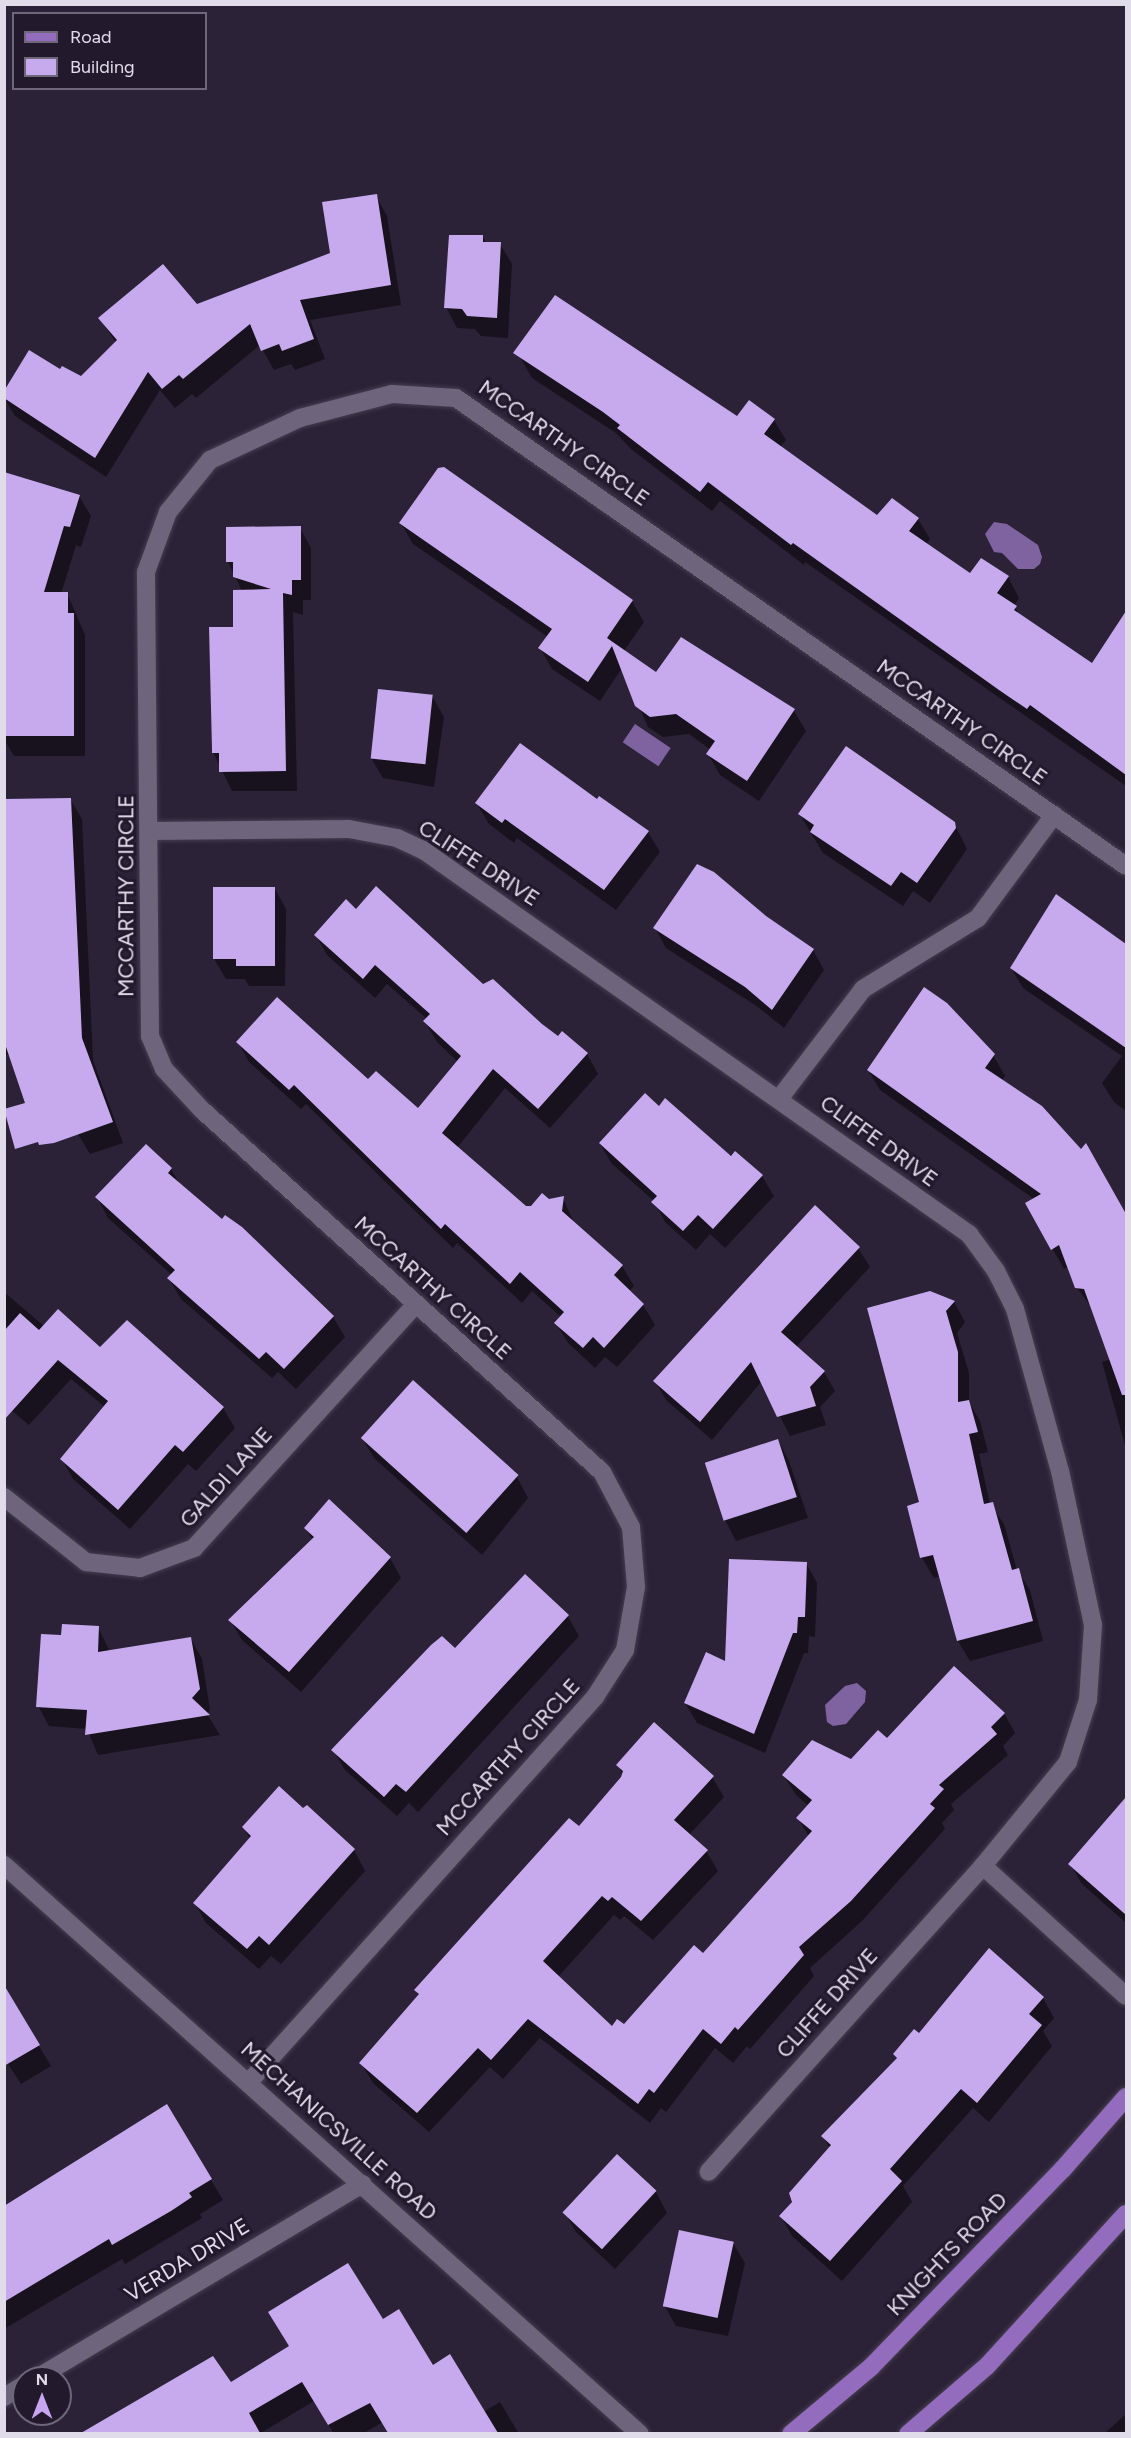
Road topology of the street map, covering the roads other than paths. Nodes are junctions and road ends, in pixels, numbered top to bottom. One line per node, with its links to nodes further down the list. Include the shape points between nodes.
1 (1053, 815): 2 (street, MCCARTHY CIRCLE, via 456,398 392,394 300,418 210,460 168,512 146,572); 3 (street, MCCARTHY CIRCLE); 4 (street, via 978,918 863,989)
2 (150, 831): 4 (street, CLIFFE DRIVE, via 349,829 397,838 423,850); 5 (street, MCCARTHY CIRCLE, via 150,1036 164,1070 202,1110)
3 (1126, 866)
4 (779, 1099): 8 (street, CLIFFE DRIVE, via 969,1234 996,1271 1015,1309 1060,1471 1093,1625 1088,1700 1068,1762)
5 (415, 1305): 6 (street, GALDI LANE, via 194,1548 140,1568 86,1562); 12 (street, MCCARTHY CIRCLE, via 602,1472 632,1527 636,1587 626,1650 595,1697)
6 (4, 1497)
7 (4, 1865): 9 (street, MECHANICSVILLE ROAD)
8 (983, 1866): 11 (street); 14 (street, CLIFFE DRIVE)
9 (21, 1880): 10 (street); 12 (street, MECHANICSVILLE ROAD)
10 (4, 1890)
11 (1126, 1996)
12 (249, 2082): 15 (street, MECHANICSVILLE ROAD)
13 (1126, 2097): 19 (main road, KNIGHTS ROAD, via 1064,2169 871,2367)
14 (708, 2172)
15 (363, 2184): 17 (street, VERDA DRIVE); 18 (street, MECHANICSVILLE ROAD)
16 (1126, 2214): 20 (main road, via 987,2366)
17 (57, 2366)
18 (640, 2433)
19 (791, 2433)
20 (908, 2433)

